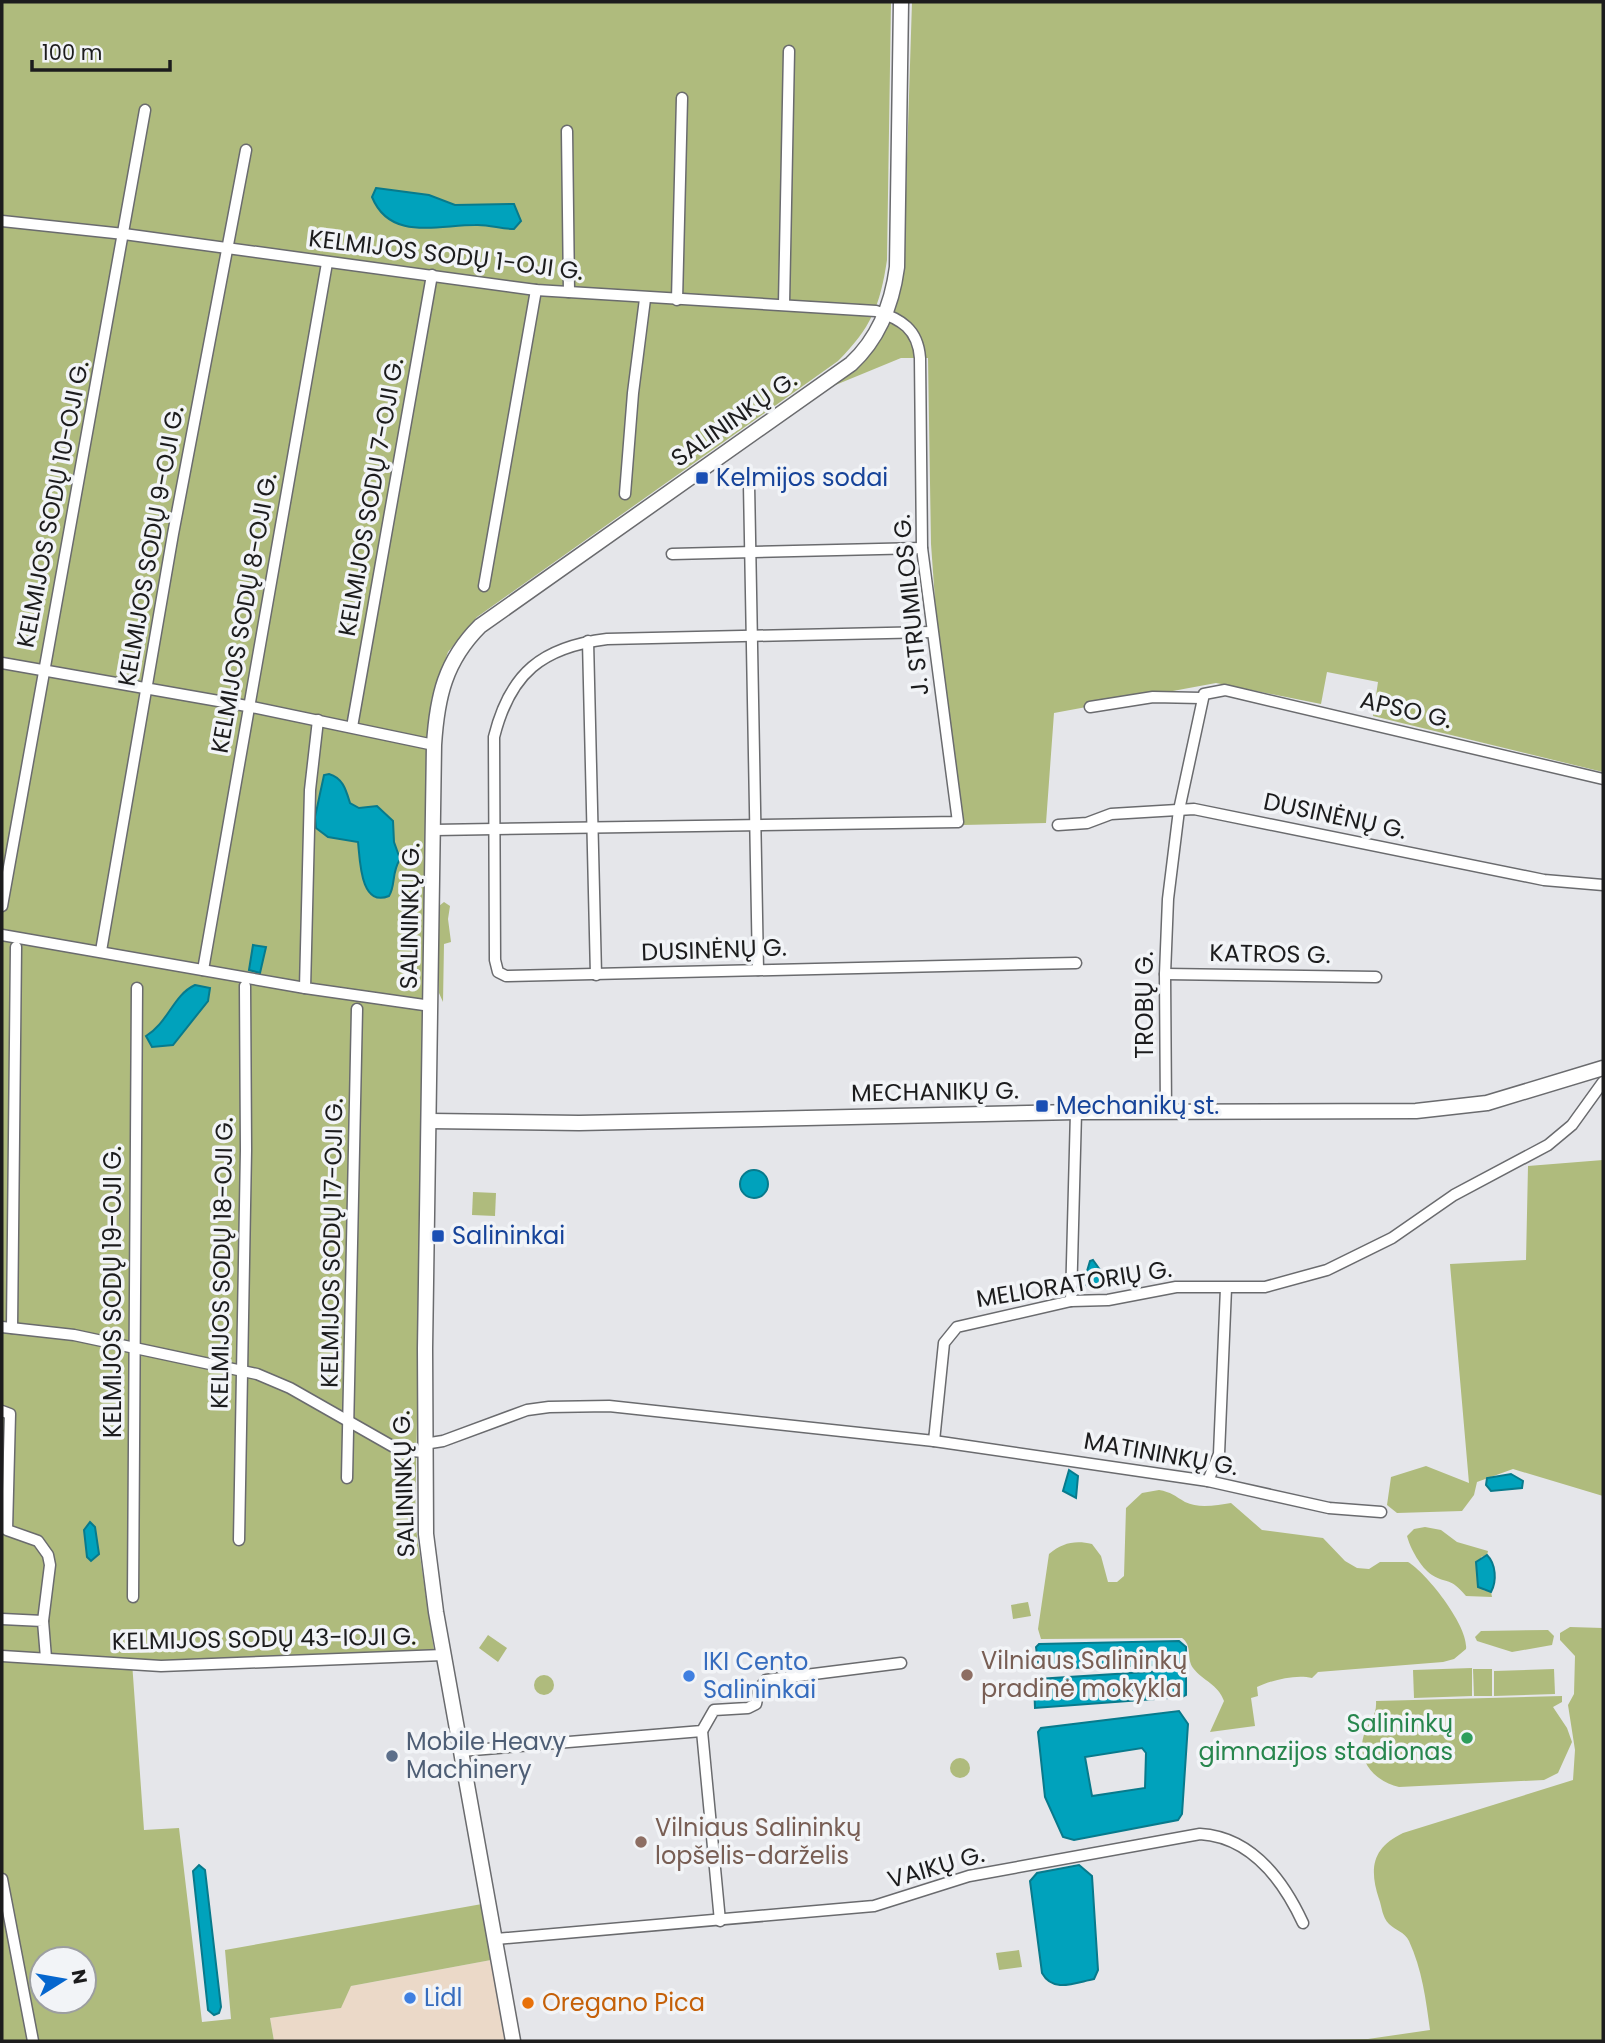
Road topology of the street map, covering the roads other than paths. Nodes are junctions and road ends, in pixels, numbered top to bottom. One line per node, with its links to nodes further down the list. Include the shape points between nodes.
1 (901, 2): 17 (main road, SALININKŲ G., via 898,267)
2 (789, 51): 16 (street)
3 (682, 98): 15 (street)
4 (145, 110): 8 (street, KELMIJOS SODŲ 10-OJI G.)
5 (567, 131): 13 (street)
6 (246, 149): 9 (street, KELMIJOS SODŲ 9-OJI G.)
7 (2, 221): 8 (street, KELMIJOS SODŲ 1-OJI G.)
8 (124, 234): 9 (street, KELMIJOS SODŲ 1-OJI G.); 28 (street, KELMIJOS SODŲ 10-OJI G.)
9 (228, 250): 10 (street, KELMIJOS SODŲ 1-OJI G.); 29 (street, KELMIJOS SODŲ 9-OJI G.)
10 (327, 263): 11 (street, KELMIJOS SODŲ 1-OJI G.); 31 (street, KELMIJOS SODŲ 8-OJI G.)
11 (432, 275): 12 (street, KELMIJOS SODŲ 1-OJI G.); 34 (street, KELMIJOS SODŲ 7-OJI G.)
12 (536, 290): 13 (street, KELMIJOS SODŲ 1-OJI G.); 23 (street)
13 (569, 292): 14 (street, KELMIJOS SODŲ 1-OJI G.)
14 (645, 299): 15 (street, KELMIJOS SODŲ 1-OJI G.); 19 (street)
15 (677, 300): 16 (street, KELMIJOS SODŲ 1-OJI G.)
16 (783, 304): 17 (street, KELMIJOS SODŲ 1-OJI G.)
17 (886, 314): 20 (street, J. STRUMILOS G., via 904,322 919,346); 35 (main road, SALININKŲ G., via 874,338 851,364 480,626 456,653 442,682)
18 (749, 484): 21 (street)
19 (625, 494)
20 (922, 548): 21 (street); 24 (street, J. STRUMILOS G.)
21 (750, 552): 22 (street); 25 (street)
22 (672, 554)
23 (484, 586)
24 (932, 632): 25 (street, DUSINĖNŲ G.); 38 (street, J. STRUMILOS G., via 958,822)
25 (752, 636): 26 (street, DUSINĖNŲ G.); 38 (street)
26 (588, 642): 40 (street); 41 (street, DUSINĖNŲ G., via 564,647 537,662 510,692 494,737)
27 (2, 663): 28 (street)
28 (43, 670): 29 (street); 44 (street, KELMIJOS SODŲ 10-OJI G.)
29 (146, 689): 31 (street); 47 (street, KELMIJOS SODŲ 9-OJI G.)
30 (1201, 698): 32 (street, APSO G., via 1153,697); 36 (street, APSO G., via 1210,691 1225,690); 37 (street)
31 (247, 706): 33 (street); 49 (street, KELMIJOS SODŲ 8-OJI G.)
32 (1090, 707)
33 (318, 720): 34 (street); 56 (street, via 310,790)
34 (352, 727): 35 (street)
35 (434, 745): 42 (main road, SALININKŲ G.)
36 (1603, 779)
37 (1179, 810): 39 (street, DUSINĖNŲ G., via 1111,814); 43 (street, DUSINĖNŲ G., via 1194,809 1544,880); 51 (street, TROBŲ G.)
38 (755, 825): 40 (street); 50 (street)
39 (1058, 825)
40 (593, 828): 41 (street); 52 (street)
41 (494, 829): 42 (street); 52 (street, DUSINĖNŲ G., via 498,972 506,976)
42 (433, 830): 57 (main road, SALININKŲ G.)
43 (1603, 885)
44 (2, 906)
45 (2, 935): 47 (street)
46 (16, 947): 65 (street)
47 (101, 951): 49 (street)
48 (1076, 963): 50 (street, DUSINĖNŲ G.)
49 (203, 970): 56 (street)
50 (758, 970): 52 (street, DUSINĖNŲ G.)
51 (1165, 974): 53 (street, KATROS G.); 62 (street, TROBŲ G.)
52 (596, 975)
53 (1376, 977)
54 (245, 986): 70 (street, KELMIJOS SODŲ 18-OJI G.)
55 (137, 988): 69 (street, KELMIJOS SODŲ 19-OJI G.)
56 (305, 988): 57 (street)
57 (431, 1006): 63 (main road, SALININKŲ G.)
58 (357, 1009): 72 (street, KELMIJOS SODŲ 17-OJI G.)
59 (1603, 1068): 62 (main road, MECHANIKŲ G., via 1487,1103 1442,1109)
60 (1603, 1082): 66 (street, MELIORATORIŲ G., via 1572,1125 1548,1145 1454,1195 1392,1238 1297,1281)
61 (1076, 1112): 62 (main road, MECHANIKŲ G.); 63 (main road, MECHANIKŲ G., via 579,1123); 67 (street)
62 (1166, 1112)
63 (429, 1121): 74 (main road, SALININKŲ G.)
64 (2, 1161): 65 (street)
65 (15, 1162): 68 (street)
66 (1226, 1288): 67 (street, MELIORATORIŲ G., via 1176,1287 1108,1300); 76 (street, via 1219,1454)
67 (1071, 1301): 73 (street, MELIORATORIŲ G., via 972,1321 949,1334 941,1357)
68 (7, 1328): 69 (street, via 74,1335)
69 (132, 1348): 70 (street); 79 (street, KELMIJOS SODŲ 19-OJI G.)
70 (241, 1371): 72 (street, via 272,1380); 78 (street, KELMIJOS SODŲ 18-OJI G.)
71 (2, 1411): 81 (street, via 10,1414 7,1530 38,1541 49,1559)
72 (349, 1422): 74 (street, via 399,1450); 75 (street, KELMIJOS SODŲ 17-OJI G.)
73 (934, 1441): 74 (street, via 610,1406 527,1410); 76 (street, MATININKŲ G.)
74 (424, 1448): 82 (main road, SALININKŲ G., via 426,1543)
75 (346, 1478)
76 (1209, 1481): 77 (street, MATININKŲ G., via 1329,1508)
77 (1381, 1511)
78 (240, 1540)
79 (133, 1597)
80 (2, 1619): 81 (street)
81 (43, 1621): 84 (street)
82 (443, 1655): 84 (street, KELMIJOS SODŲ 43-IOJI G., via 161,1666); 87 (main road, SALININKŲ G.)
83 (2, 1656): 84 (street, KELMIJOS SODŲ 43-IOJI G.)
84 (46, 1658)
85 (901, 1663): 86 (street, via 766,1680 756,1704 714,1710)
86 (702, 1731): 87 (street); 89 (street)
87 (461, 1751): 91 (main road, SALININKŲ G.)
88 (2, 1879): 92 (street)
89 (720, 1921): 90 (street, VAIKŲ G., via 874,1906 969,1876 1200,1834 1226,1839 1268,1867 1290,1895); 91 (street, VAIKŲ G.)
90 (1303, 1923)
91 (496, 1939): 93 (main road, SALININKŲ G.)
92 (33, 2041)
93 (513, 2041)

